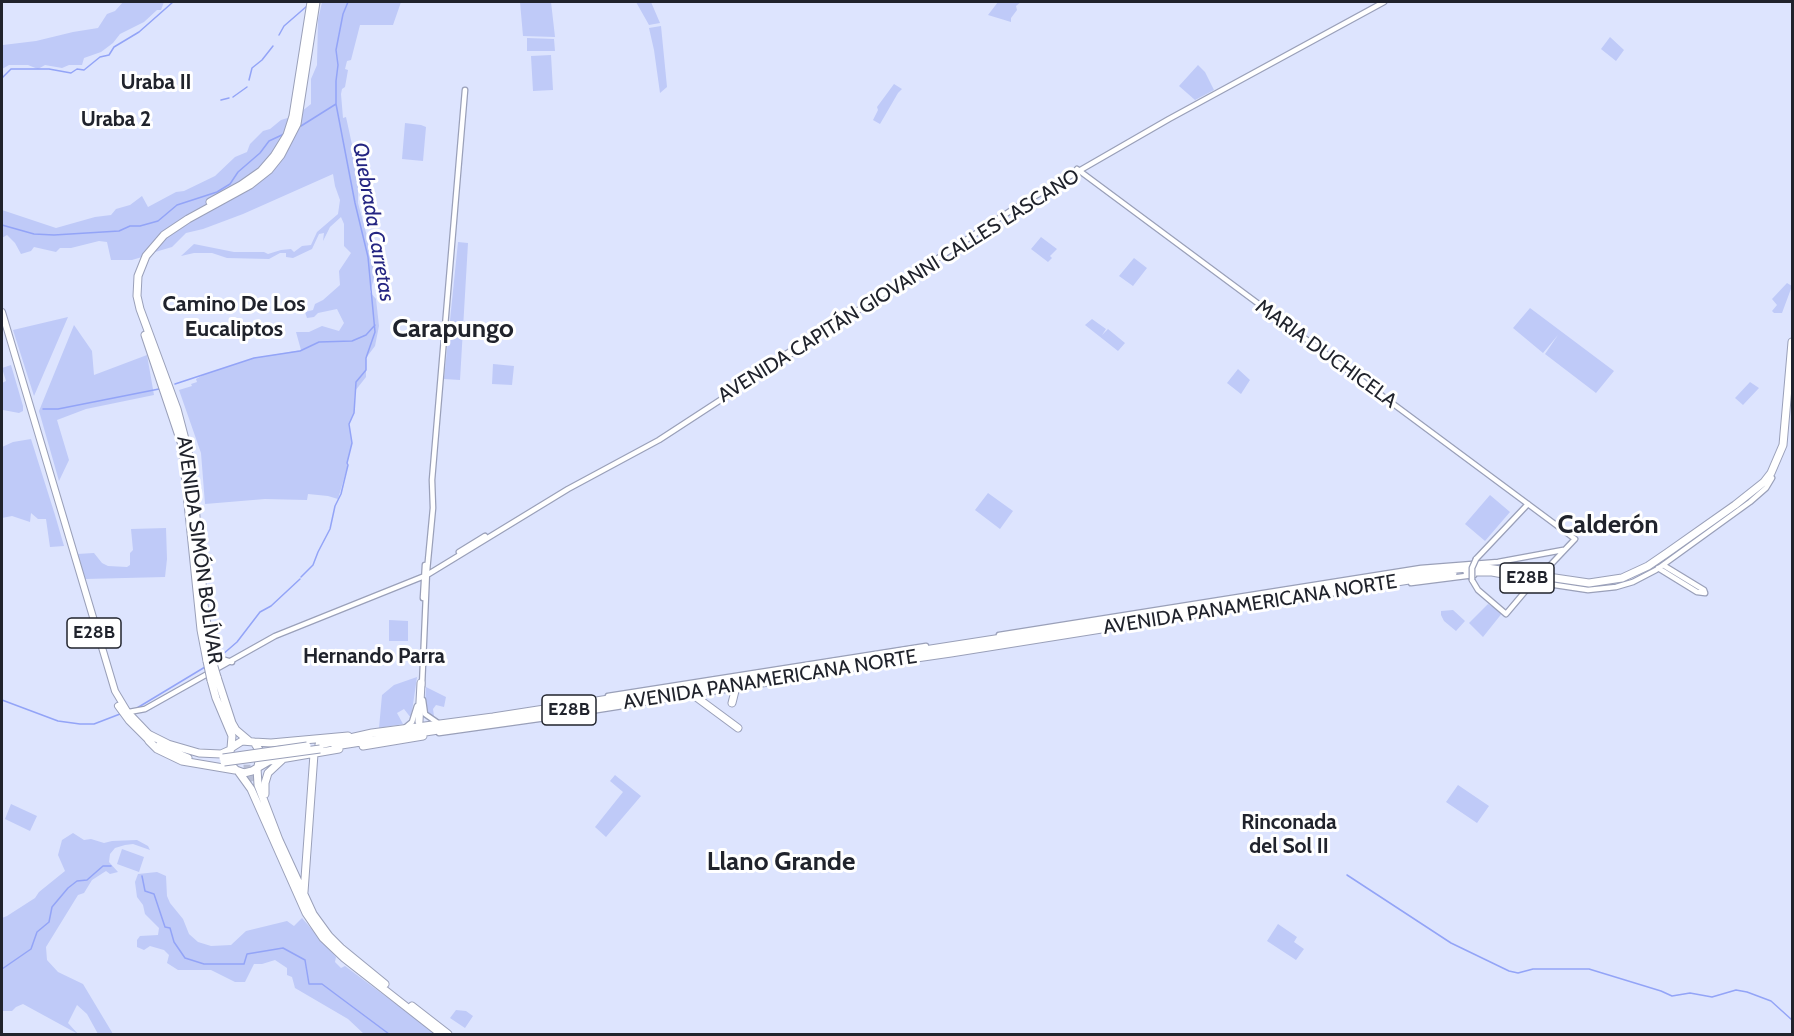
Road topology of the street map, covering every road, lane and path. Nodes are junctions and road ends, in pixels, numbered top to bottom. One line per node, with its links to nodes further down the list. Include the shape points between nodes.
1 (311, 2): 6 (highway, AVENIDA SIMÓN BOLÍVAR)
2 (316, 2): 6 (highway, AVENIDA SIMÓN BOLÍVAR)
3 (1379, 2): 7 (main road, AVENIDA CAPITÁN GIOVANNI CALLES LASCANO, via 1193,102)
4 (1384, 2): 7 (main road, AVENIDA CAPITÁN GIOVANNI CALLES LASCANO)
5 (465, 90): 8 (main road)
6 (292, 129): 36 (highway, AVENIDA SIMÓN BOLÍVAR, bridge, via 255,176 166,228 147,249 134,276 136,309 182,444 201,630)
7 (1078, 170): 14 (main road, MARIA DUCHICELA); 17 (main road, AVENIDA CAPITÁN GIOVANNI CALLES LASCANO, via 1006,210 657,437); 19 (main road, AVENIDA CAPITÁN GIOVANNI CALLES LASCANO, via 659,440)
8 (453, 237): 16 (main road); 19 (main road, via 429,480 431,507)
9 (2, 312): 42 (main road, AVENIDA PANAMERICANA NORTE / E28B, via 110,674)
10 (2, 321): 51 (main road, AVENIDA PANAMERICANA NORTE / E28B, via 109,685 122,712 138,732)
11 (1792, 342): 22 (highway, AVENIDA PANAMERICANA NORTE / E28B, via 1783,445 1764,482 1637,573 1597,583)
12 (1792, 390): 13 (highway, AVENIDA PANAMERICANA NORTE / E28B, via 1787,446)
13 (1772, 478): 18 (main road, AVENIDA PANAMERICANA NORTE, via 1750,502); 24 (highway, AVENIDA PANAMERICANA NORTE / E28B, via 1662,562 1621,582 1578,587 1482,572 1451,573)
14 (1529, 504): 15 (main road, MARIA DUCHICELA, via 1575,539); 21 (main road, bridge, via 1477,559)
15 (1563, 550): 20 (main road, AVENIDA PANAMERICANA NORTE); 22 (main road)
16 (428, 561): 17 (main road); 19 (main road)
17 (435, 566): 19 (main road, AVENIDA CAPITÁN GIOVANNI CALLES LASCANO)
18 (1660, 566): 18 (main road, via 1697,592 1705,593 1704,590); 22 (main road, AVENIDA PANAMERICANA NORTE, via 1633,582 1598,590 1576,590)
19 (424, 575): 33 (main road, AVENIDA CAPITÁN GIOVANNI CALLES LASCANO, via 275,636); 37 (main road); 48 (main road, via 416,713)
20 (1396, 575): 22 (highway, AVENIDA PANAMERICANA NORTE / E28B, via 1480,567); 26 (highway, AVENIDA PANAMERICANA NORTE / E28B); 27 (main road, AVENIDA PANAMERICANA NORTE)
21 (1473, 580): 28 (main road); 28 (main road, via 1478,590 1506,614)
22 (1538, 580): 23 (main road, AVENIDA PANAMERICANA NORTE); 25 (main road)
23 (1528, 582): 24 (main road, AVENIDA PANAMERICANA NORTE, via 1475,575); 25 (main road)
24 (1388, 585): 26 (highway, AVENIDA PANAMERICANA NORTE / E28B); 29 (main road, AVENIDA PANAMERICANA NORTE)
25 (1528, 588): 28 (main road)
26 (1258, 601): 27 (highway, AVENIDA PANAMERICANA NORTE / E28B); 29 (highway, AVENIDA PANAMERICANA NORTE / E28B)
27 (1191, 606): 30 (highway, AVENIDA PANAMERICANA NORTE / E28B); 31 (main road, AVENIDA PANAMERICANA NORTE)
28 (1510, 609)
29 (1218, 611): 30 (highway, AVENIDA PANAMERICANA NORTE / E28B); 34 (main road, AVENIDA PANAMERICANA NORTE, via 967,654)
30 (1072, 630): 31 (highway, AVENIDA PANAMERICANA NORTE / E28B); 34 (highway, AVENIDA PANAMERICANA NORTE / E28B)
31 (939, 646): 35 (highway, AVENIDA PANAMERICANA NORTE / E28B)
32 (221, 658): 33 (main road)
33 (232, 662): 41 (main road, AVENIDA CAPITÁN GIOVANNI CALLES LASCANO)
34 (871, 665): 35 (highway, AVENIDA PANAMERICANA NORTE / E28B); 38 (main road, AVENIDA PANAMERICANA NORTE)
35 (823, 666): 38 (highway, AVENIDA PANAMERICANA NORTE / E28B); 39 (highway, AVENIDA PANAMERICANA NORTE / E28B)
36 (214, 679): 53 (highway, AVENIDA SIMÓN BOLÍVAR, via 236,730); 55 (highway, AVENIDA SIMÓN BOLÍVAR, via 216,698 232,736)
37 (421, 683): 43 (highway); 44 (main road, via 425,714)
38 (740, 685): 39 (highway, AVENIDA PANAMERICANA NORTE / E28B); 40 (highway)
39 (690, 688): 44 (highway, AVENIDA PANAMERICANA NORTE / E28B); 46 (highway, AVENIDA PANAMERICANA NORTE / E28B); 47 (highway); 49 (main road, AVENIDA PANAMERICANA NORTE, via 553,717)
40 (732, 704)
41 (145, 709): 42 (main road, AVENIDA CAPITÁN GIOVANNI CALLES LASCANO); 45 (main road, via 139,718)
42 (127, 711): 45 (main road, AVENIDA PANAMERICANA NORTE / E28B)
43 (419, 721)
44 (438, 723): 48 (highway, AVENIDA PANAMERICANA NORTE / E28B)
45 (141, 727): 51 (main road, AVENIDA PANAMERICANA NORTE / E28B)
46 (452, 728): 49 (highway); 57 (highway, AVENIDA PANAMERICANA NORTE / E28B)
47 (738, 728)
48 (404, 729): 50 (highway, AVENIDA PANAMERICANA NORTE / E28B)
49 (438, 733): 54 (highway)
50 (352, 736): 53 (highway, via 271,743); 56 (highway); 57 (highway, AVENIDA PANAMERICANA NORTE / E28B)
51 (150, 738): 55 (highway, via 199,753 217,754); 57 (highway, AVENIDA PANAMERICANA NORTE / E28B, bridge, via 179,751 224,760); 60 (highway, via 157,749 179,760)
52 (400, 739): 54 (highway)
53 (250, 741): 55 (highway, via 237,742); 59 (highway, via 261,753)
54 (345, 748): 57 (highway)
55 (231, 749): 60 (highway, via 229,761)
56 (266, 749)
57 (318, 749): 58 (highway); 65 (highway)
58 (286, 758): 59 (highway); 62 (highway, via 268,773)
59 (258, 767): 60 (highway, via 248,773); 62 (highway, via 258,785)
60 (237, 771): 63 (highway, via 251,789)
61 (253, 782): 63 (highway)
62 (265, 800): 64 (highway)
63 (274, 841): 67 (highway, via 306,914 329,945)
64 (293, 872): 65 (highway); 66 (highway)
65 (304, 872): 66 (highway)
66 (304, 897): 68 (highway, via 320,925 341,948)
67 (441, 1035)
68 (448, 1035)

